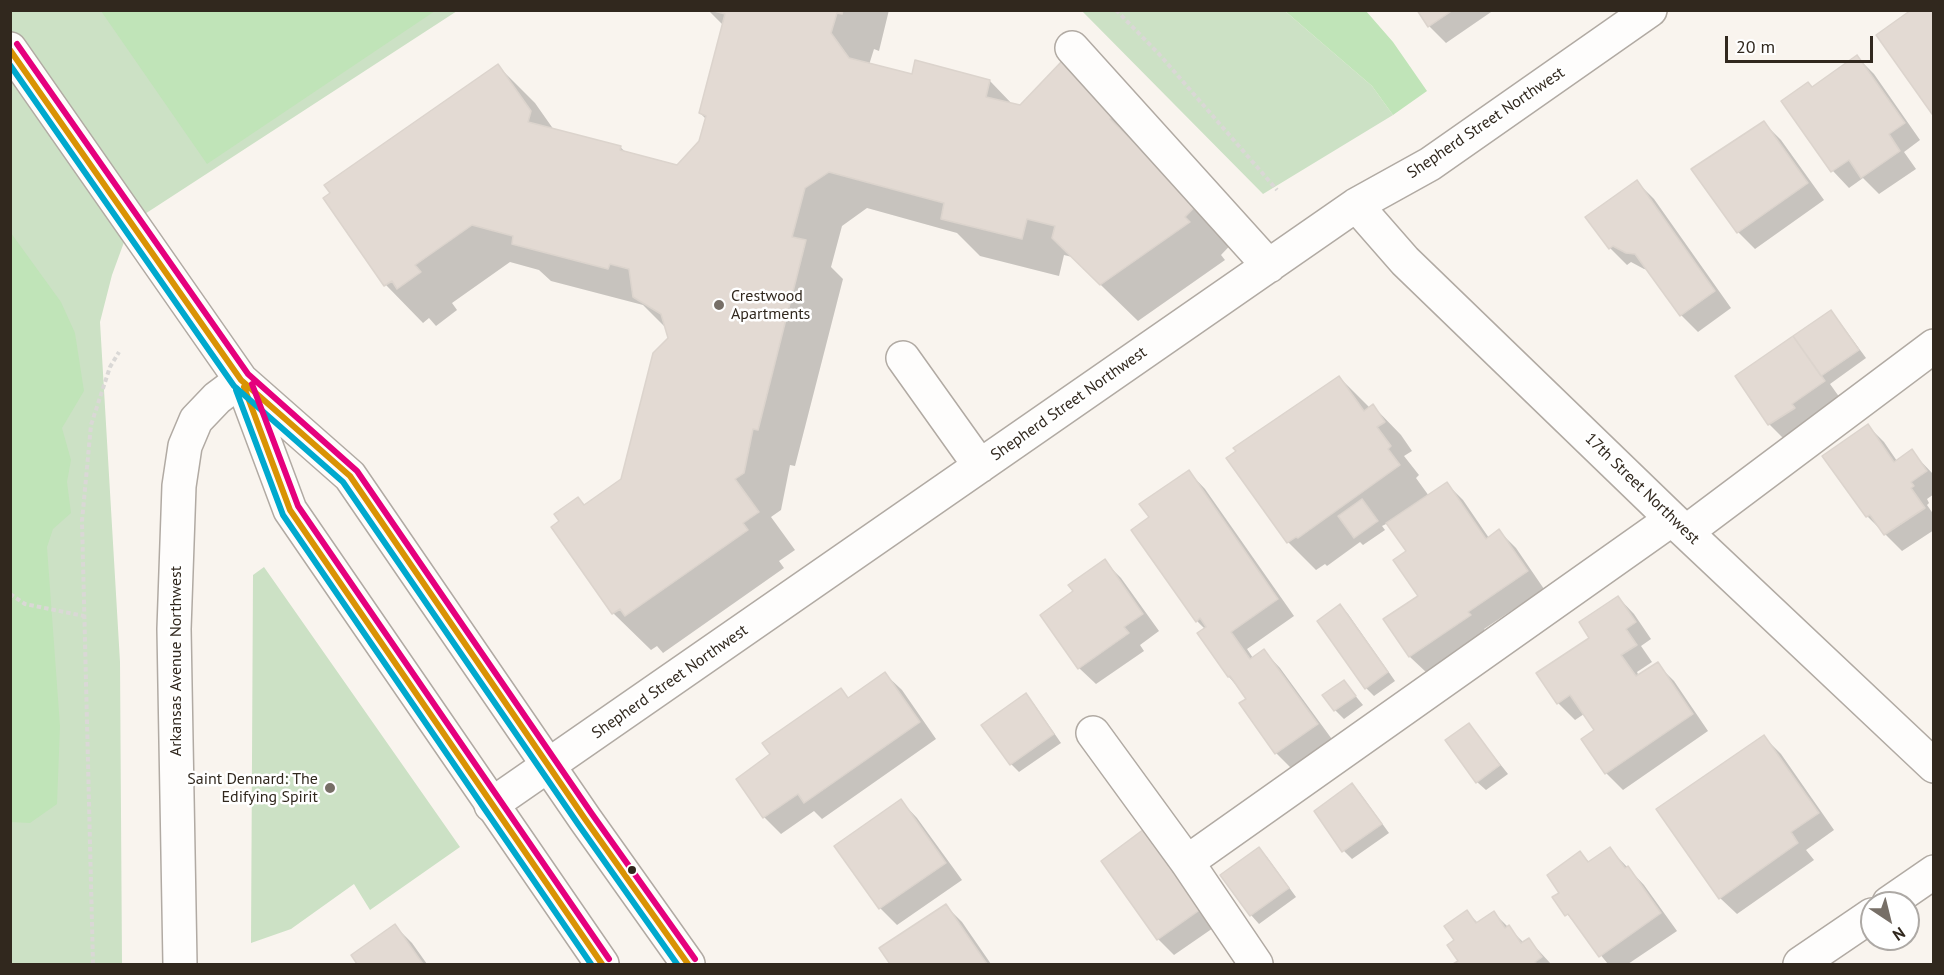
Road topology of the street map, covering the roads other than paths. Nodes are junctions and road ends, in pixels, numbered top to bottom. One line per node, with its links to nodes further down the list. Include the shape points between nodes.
1 (1650, 10): 4 (main road, Shepherd Street Northwest, via 1430,164)
2 (1072, 48): 5 (main road)
3 (10, 49): 8 (main road)
4 (1356, 205): 5 (main road, Shepherd Street Northwest); 10 (main road, 17th Street Northwest, via 1405,261)
5 (1269, 266): 9 (main road, Shepherd Street Northwest)
6 (1934, 346): 10 (main road)
7 (903, 358): 9 (main road)
8 (241, 380): 12 (main road, via 350,476); 14 (main road, via 290,510); 19 (main road, Arkansas Avenue Northwest, via 196,420 185,446 179,486 174,629)
9 (980, 465): 12 (main road, Shepherd Street Northwest)
10 (1679, 525): 13 (main road, 17th Street Northwest); 15 (main road)
11 (1093, 733): 15 (main road)
12 (548, 765): 14 (main road, Shepherd Street Northwest); 21 (main road)
13 (1934, 766)
14 (491, 805): 20 (main road)
15 (1187, 862): 22 (main road)
16 (1934, 872): 17 (main road)
17 (1906, 891)
18 (1860, 923): 23 (main road)
19 (180, 964)
20 (602, 964)
21 (688, 964)
22 (1256, 964)
23 (1800, 964)

